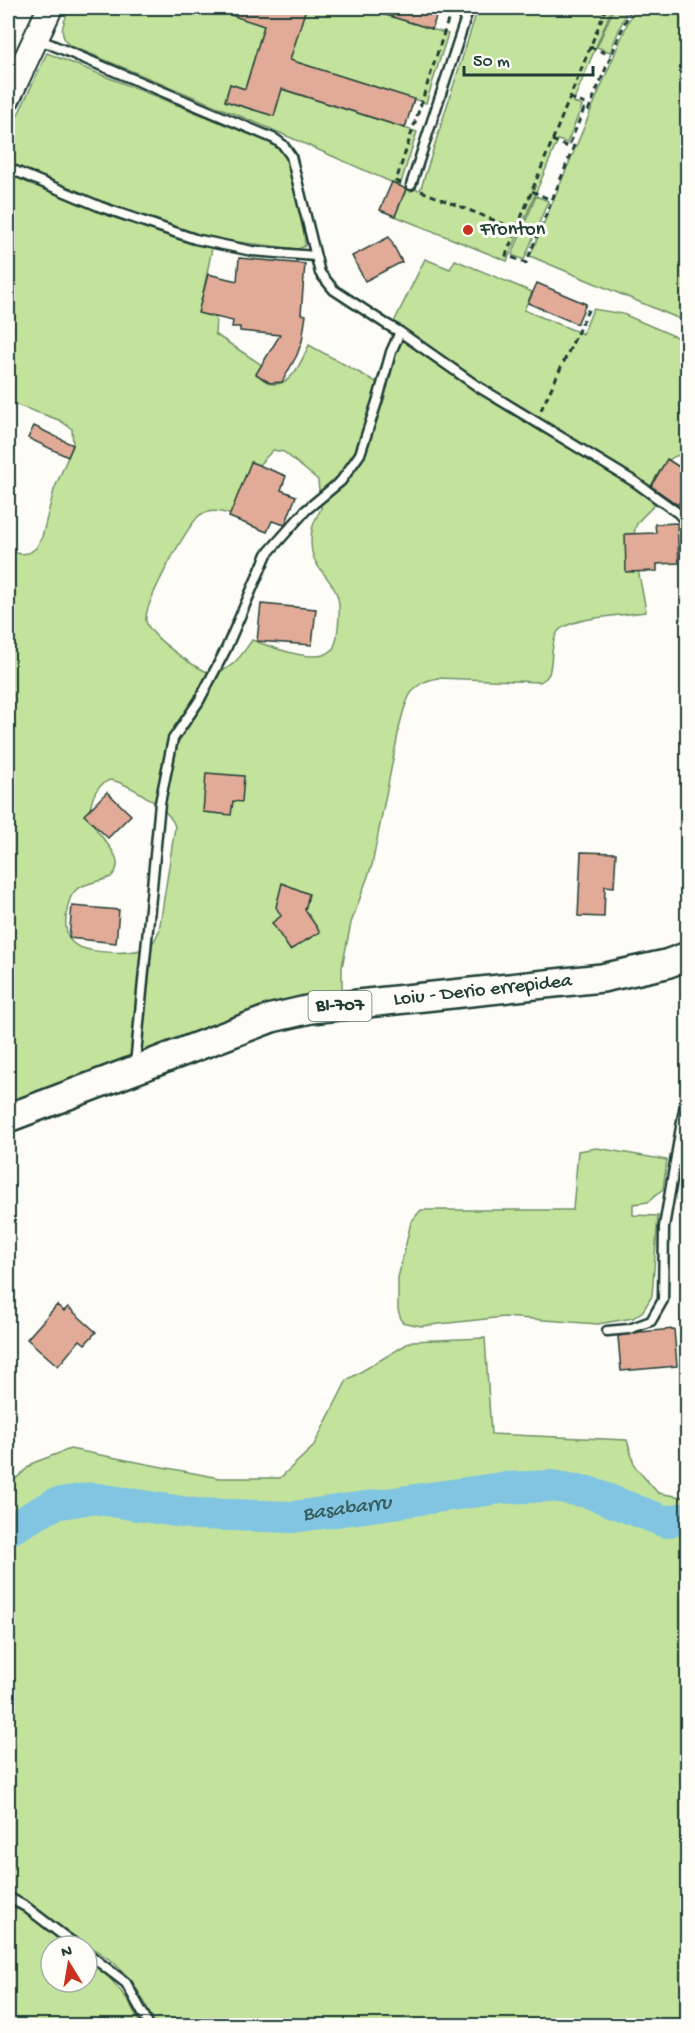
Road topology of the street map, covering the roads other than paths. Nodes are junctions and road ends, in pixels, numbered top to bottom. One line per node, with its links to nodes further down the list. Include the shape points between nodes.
1 (50, 8): 3 (street)
2 (469, 8): 6 (lane)
3 (36, 38): 4 (street); 7 (lane, via 283,145 291,156)
4 (8, 98)
5 (8, 168): 7 (lane, via 101,207 195,239 252,251)
6 (412, 187)
7 (315, 256): 8 (lane, via 320,273 334,290)
8 (400, 332): 9 (lane, via 477,386 635,482); 11 (lane, via 360,454 341,481 306,510 267,554 226,650 173,739 160,803)
9 (687, 524)
10 (687, 956): 11 (main road, Loiu - Derio errepidea / BI-707, via 602,978 311,1009 272,1018)
11 (134, 1069): 13 (main road, Loiu - Derio errepidea / BI-707)
12 (687, 1086): 14 (lane, via 664,1227 663,1300 651,1321)
13 (8, 1118)
14 (607, 1331)
15 (8, 1898): 16 (lane)
16 (61, 1934)
17 (99, 1962): 18 (lane, via 126,1983)
18 (147, 2025)

